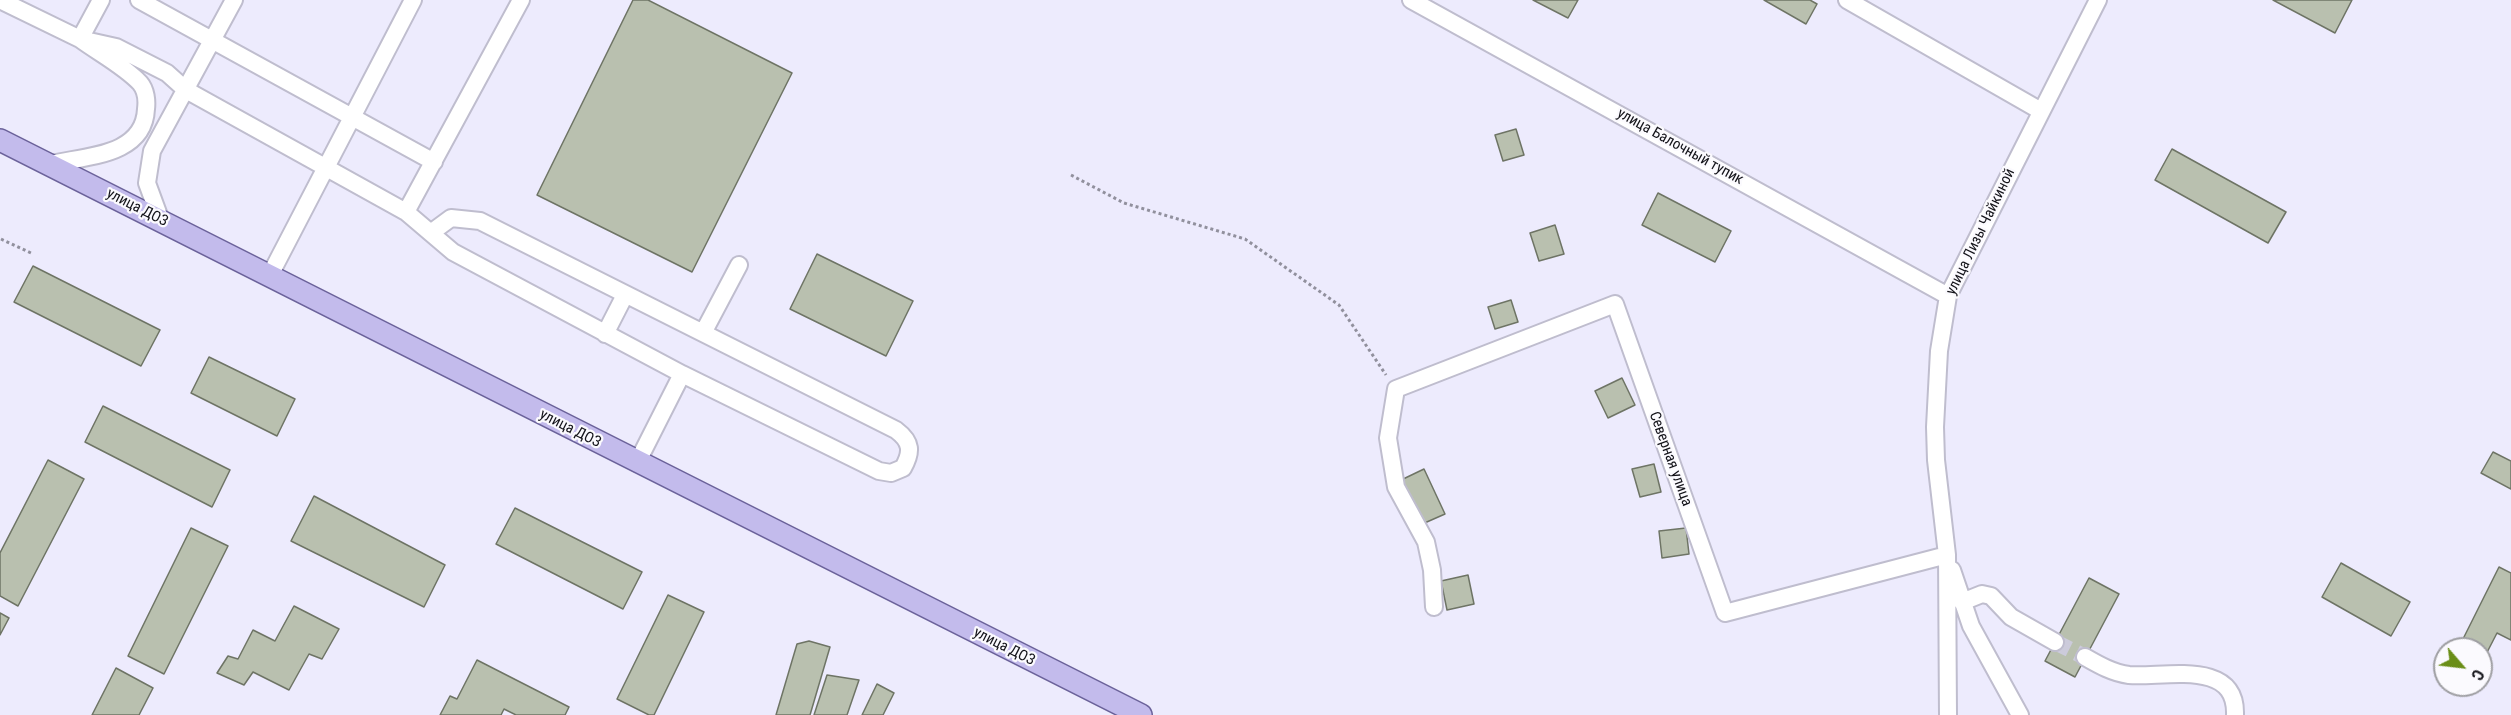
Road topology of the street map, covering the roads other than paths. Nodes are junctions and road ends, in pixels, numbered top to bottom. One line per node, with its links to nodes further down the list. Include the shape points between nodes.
1 (0, 0): 10 (street)
2 (101, 0): 10 (street)
3 (140, 0): 11 (street)
4 (234, 0): 11 (street)
5 (413, 0): 14 (street)
6 (521, 0): 16 (street)
7 (1411, 0): 25 (street, улица Балочный тупик)
8 (1847, 0): 13 (street)
9 (2098, 0): 13 (street, улица Лизы Чайкиной)
10 (80, 39): 12 (street, via 116,47 167,73); 17 (street, via 141,84 147,99 146,120 137,136 122,148)
11 (213, 40): 12 (street); 14 (street)
12 (186, 90): 18 (street); 20 (street, via 153,151 147,183)
13 (2041, 111): 25 (street, улица Лизы Чайкиной)
14 (352, 118): 16 (street); 18 (street)
15 (0, 140): 17 (main road, улица ДОЗ)
16 (434, 162): 19 (street)
17 (51, 164): 20 (main road, улица ДОЗ)
18 (326, 169): 19 (street); 23 (street)
19 (406, 212): 21 (street)
20 (161, 221): 23 (main road, улица ДОЗ)
21 (432, 232): 24 (street, via 451,218 480,221); 27 (street, via 453,252)
22 (739, 265): 26 (street)
23 (269, 277): 29 (main road, улица ДОЗ)
24 (625, 295): 26 (street); 27 (street)
25 (1948, 296): 30 (street, улица Лизы Чайкиной, via 1939,351 1935,427)
26 (703, 333): 28 (street, via 896,430 910,445 910,455 903,468 879,471)
27 (605, 334): 28 (street)
28 (682, 374): 29 (street)
29 (637, 463): 35 (main road, улица ДОЗ)
30 (1947, 555): 31 (street); 32 (street, Северная улица, via 1725,613 1615,304 1396,389 1388,438 1396,487 1426,542); 36 (street)
31 (1962, 602): 33 (street, via 1983,594 1991,596 2011,617); 37 (street, via 1985,654)
32 (1434, 606)
33 (2055, 642)
34 (2085, 657): 38 (street, via 2113,672 2129,675 2205,675 2230,693 2236,703)
35 (1142, 715)
36 (1948, 715)
37 (2020, 715)
38 (2235, 715)

